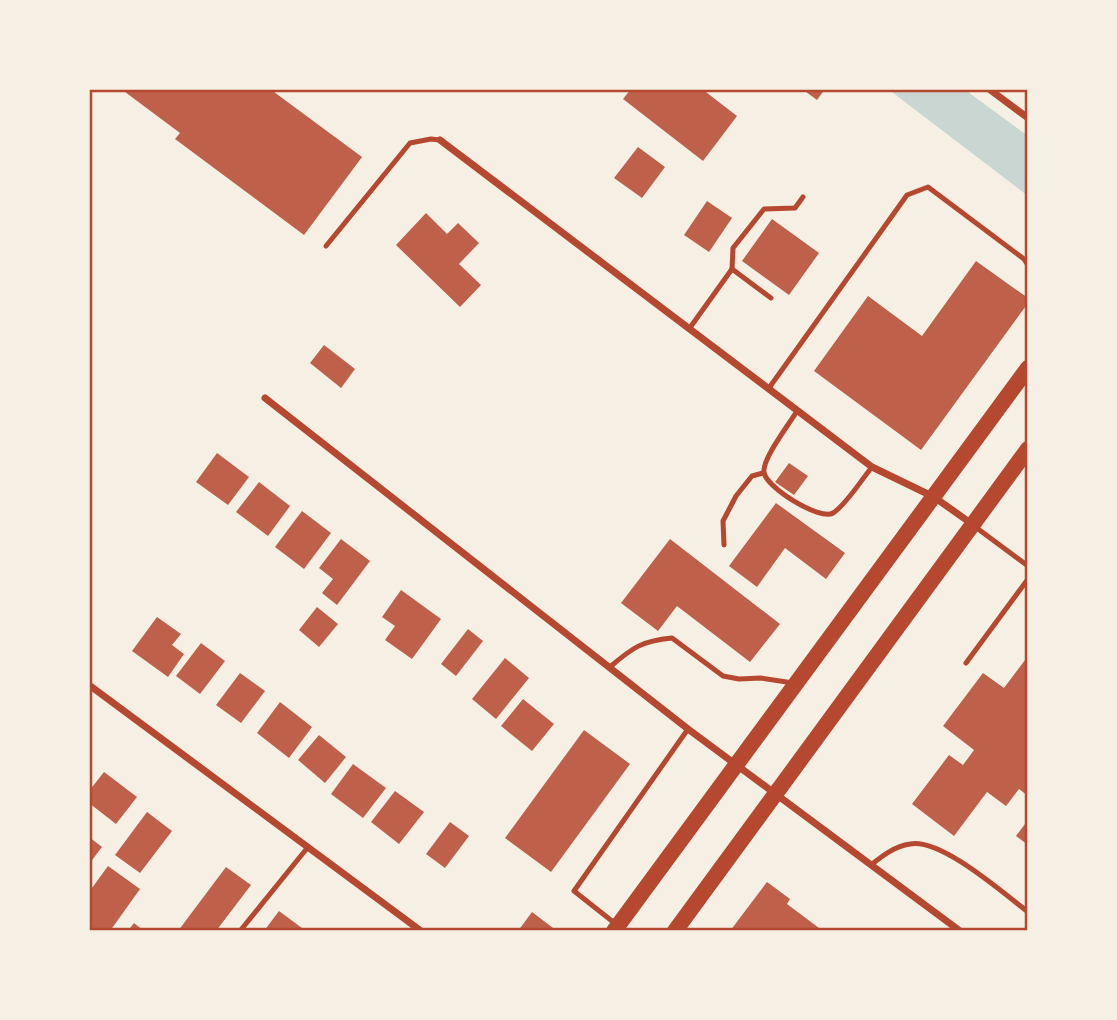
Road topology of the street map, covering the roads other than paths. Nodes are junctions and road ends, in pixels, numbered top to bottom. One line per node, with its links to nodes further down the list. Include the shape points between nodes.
1 (989, 89): 2 (street)
2 (1028, 118)
3 (440, 140): 5 (lane, via 410,143); 9 (street)
4 (803, 197): 7 (lane, via 795,208 764,209 733,248)
5 (326, 246)
6 (1028, 265): 11 (lane, via 928,187 907,195)
7 (732, 269): 8 (lane); 9 (lane)
8 (771, 298)
9 (690, 329): 11 (street)
10 (1028, 368): 17 (main road)
11 (769, 388): 13 (street)
12 (265, 398): 23 (street)
13 (797, 411): 15 (street); 16 (lane, via 765,462)
14 (1028, 449): 18 (main road)
15 (872, 467): 16 (lane, via 834,513 824,515 794,501); 17 (street)
16 (763, 473): 19 (lane, via 752,476 736,496 723,521)
17 (933, 497): 18 (street); 24 (main road)
18 (972, 524): 20 (lane); 28 (main road)
19 (724, 545)
20 (1028, 566)
21 (1028, 579): 22 (lane)
22 (967, 663)
23 (610, 667): 24 (lane, via 648,640 672,638 723,676); 26 (street)
24 (796, 683): 27 (main road)
25 (89, 685): 29 (street)
26 (688, 729): 27 (street); 32 (lane, via 574,891)
27 (736, 765): 28 (street); 32 (main road)
28 (776, 793): 30 (street); 35 (main road)
29 (308, 847): 33 (lane); 34 (street)
30 (871, 865): 31 (lane, via 883,854 911,843 939,850); 36 (street)
31 (1028, 912)
32 (616, 928)
33 (240, 931)
34 (421, 931)
35 (676, 931)
36 (960, 931)

